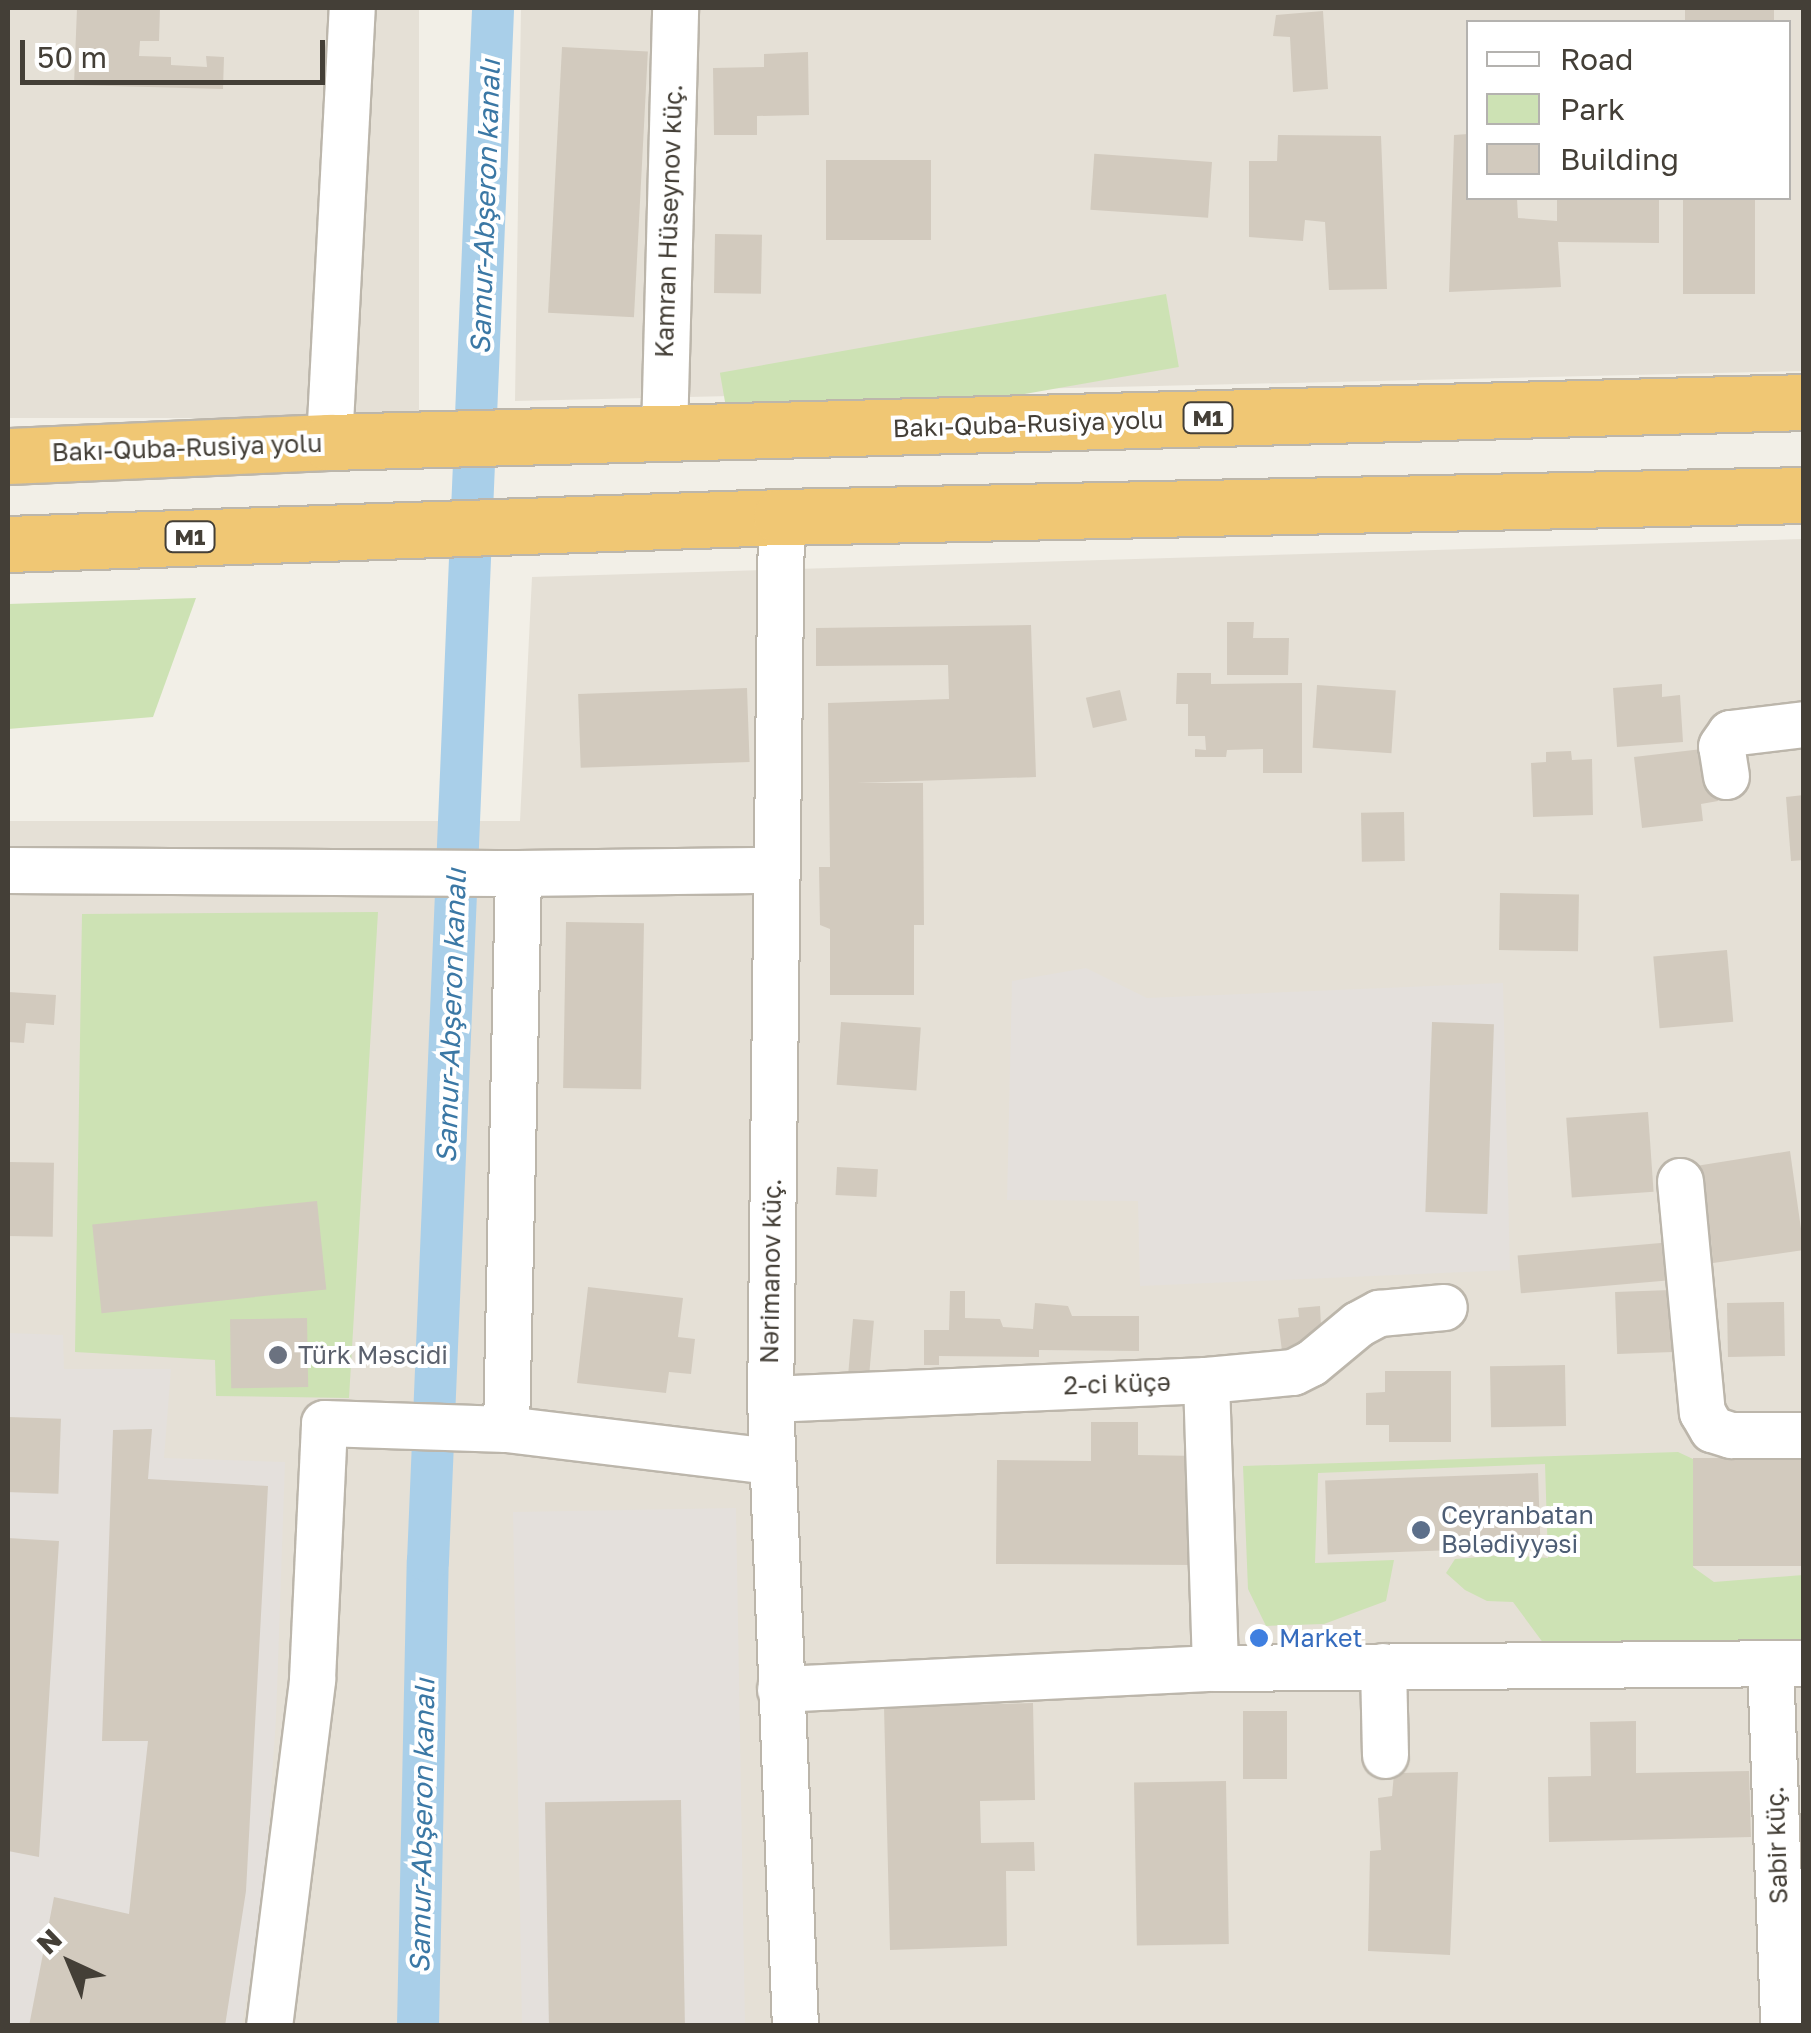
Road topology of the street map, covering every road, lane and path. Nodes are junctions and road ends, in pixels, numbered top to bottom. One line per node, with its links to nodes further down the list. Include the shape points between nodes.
1 (352, 8): 5 (street)
2 (675, 8): 4 (street, Kamran Hüseynov küç.)
3 (1804, 402): 4 (highway, Bakı-Quba-Rusiya yolu / M1)
4 (638, 434): 5 (highway, Bakı-Quba-Rusiya yolu)
5 (348, 442): 6 (highway, Bakı-Quba-Rusiya yolu)
6 (8, 456)
7 (1804, 494): 8 (highway)
8 (780, 517): 9 (highway, M1); 13 (street, Nərimanov küç.)
9 (8, 544)
10 (1804, 724): 11 (street, via 1730,733 1722,746)
11 (1726, 776)
12 (8, 870): 14 (street)
13 (775, 870): 14 (street); 18 (street, Nərimanov küç.)
14 (512, 874): 19 (street)
15 (1680, 1180): 20 (street, via 1702,1412 1712,1429 1730,1435)
16 (1444, 1306): 17 (street, 2-ci küçə, via 1379,1313 1293,1372)
17 (1206, 1380): 18 (street, 2-ci küçə); 24 (street)
18 (770, 1398): 21 (street, Nərimanov küç.)
19 (506, 1429): 21 (street); 27 (street, via 324,1423 312,1679)
20 (1804, 1435)
21 (771, 1462): 25 (street, Nərimanov küç.)
22 (1787, 1664): 23 (street); 29 (street, Sabir küç.)
23 (1384, 1666): 24 (street); 26 (street)
24 (1215, 1668): 25 (street)
25 (780, 1689): 28 (street, Nərimanov küç.)
26 (1385, 1755)
27 (269, 2026)
28 (795, 2026)
29 (1783, 2026)

